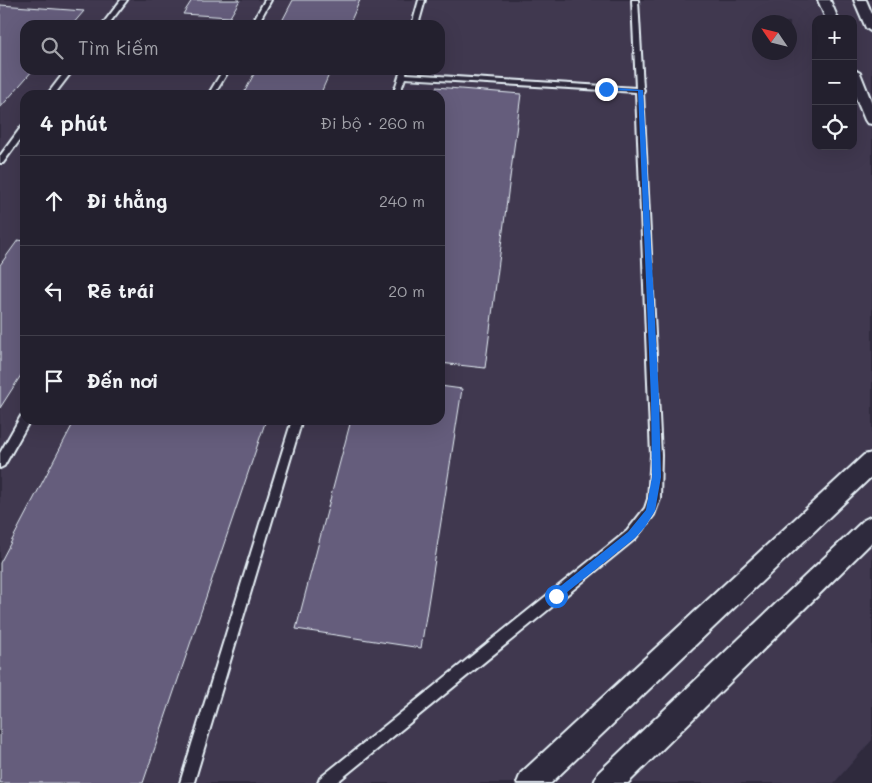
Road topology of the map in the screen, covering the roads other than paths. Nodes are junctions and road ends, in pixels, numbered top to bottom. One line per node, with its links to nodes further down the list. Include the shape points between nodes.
1 (124, 0): 8 (lane)
2 (268, 0): 9 (lane)
3 (422, 0): 10 (lane)
4 (635, 0): 20 (lane)
5 (824, 0): 7 (street)
6 (860, 0): 11 (street)
7 (830, 15)
8 (109, 20)
9 (257, 20)
10 (416, 20)
11 (872, 28)
12 (66, 75): 17 (lane)
13 (223, 75): 18 (lane)
14 (402, 75): 19 (lane)
15 (428, 75): 20 (lane)
16 (857, 83): 21 (street)
17 (54, 90)
18 (214, 90)
19 (398, 90)
20 (641, 90): 30 (lane, via 656,418 656,477 650,511 632,535)
21 (872, 120)
22 (20, 135): 23 (lane)
23 (0, 161)
24 (22, 425): 27 (lane)
25 (295, 425): 29 (lane)
26 (872, 462): 31 (street)
27 (0, 463)
28 (872, 527): 32 (street)
29 (187, 782)
30 (325, 783)
31 (531, 783)
32 (608, 783)

